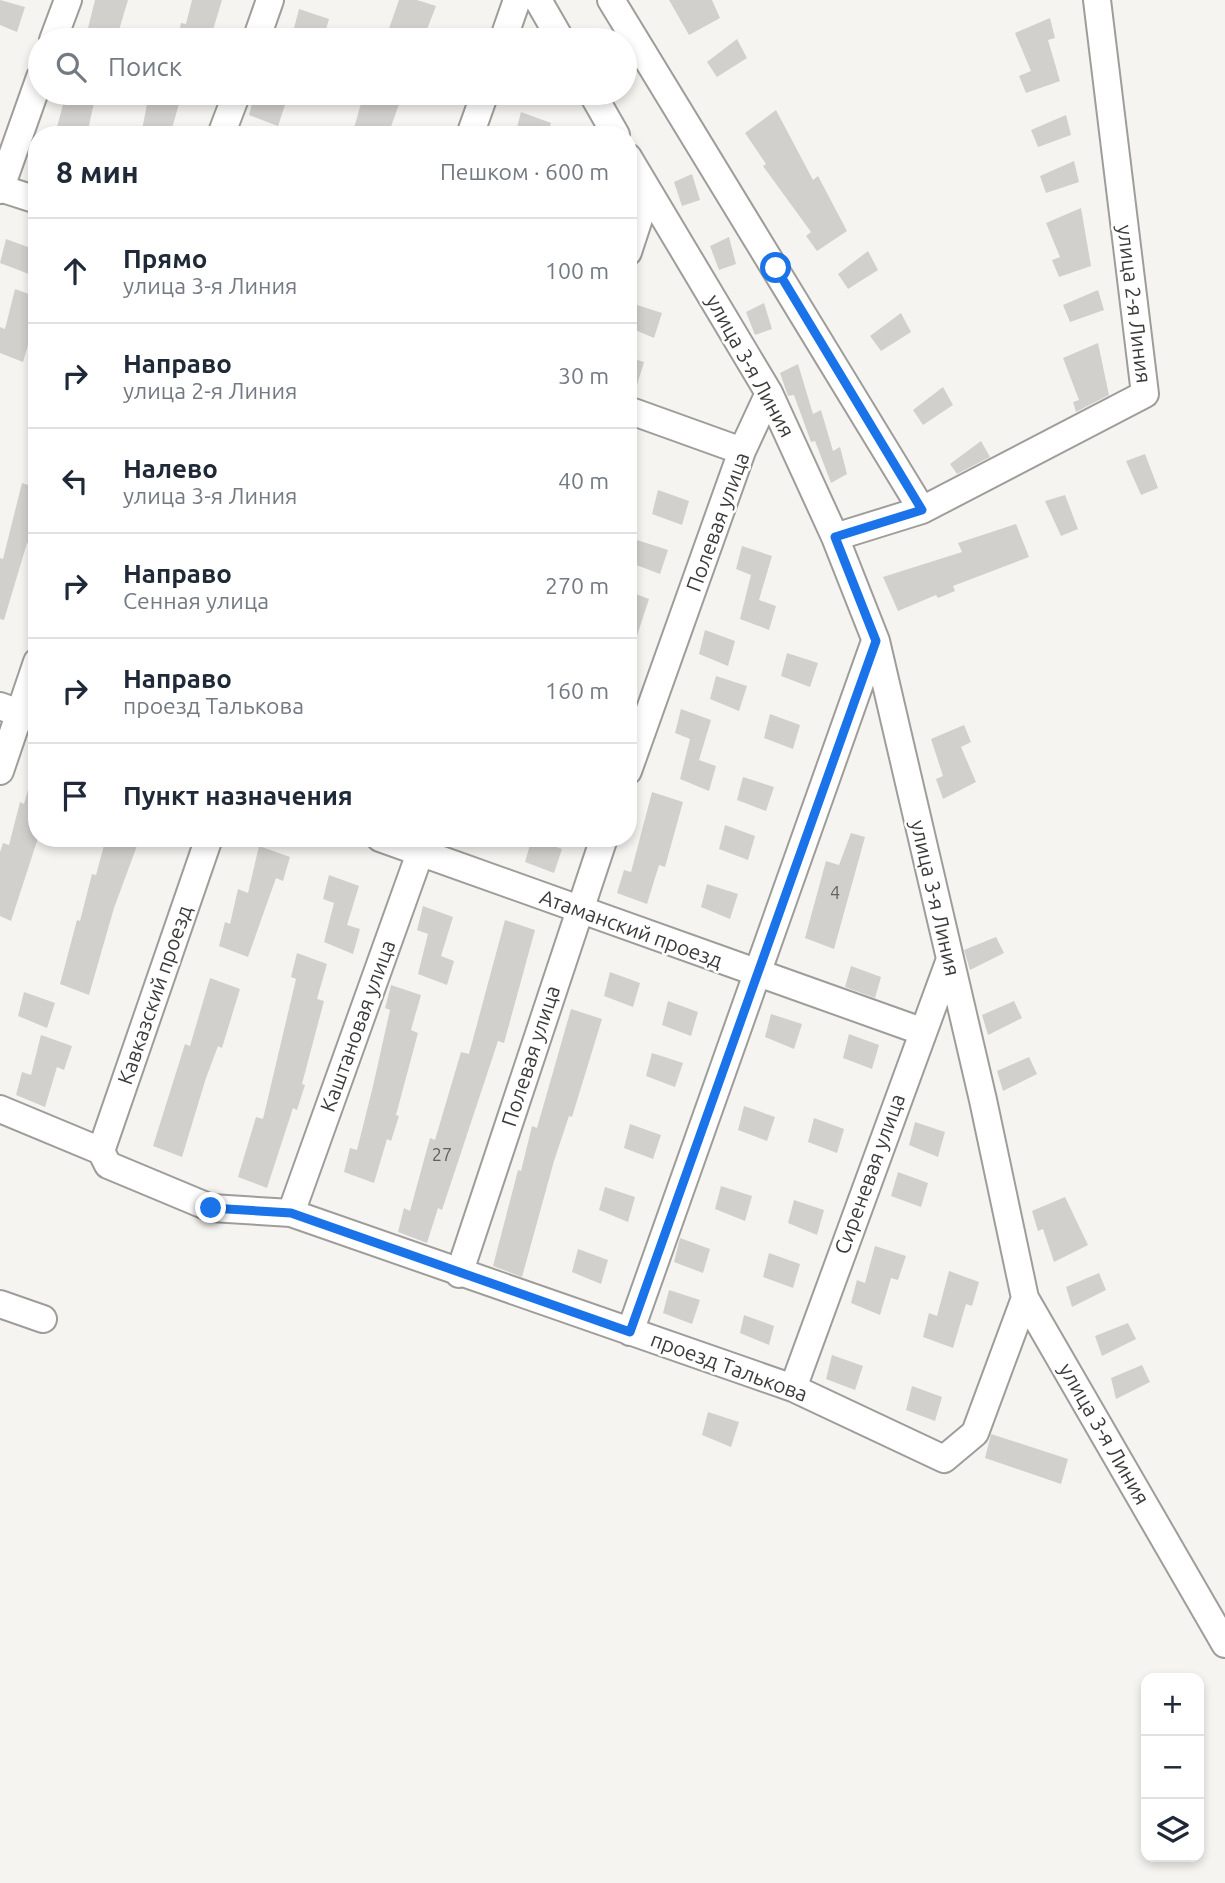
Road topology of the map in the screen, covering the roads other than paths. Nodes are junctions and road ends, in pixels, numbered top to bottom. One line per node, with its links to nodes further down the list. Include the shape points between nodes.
1 (68, 0): 7 (street)
2 (270, 0): 8 (street)
3 (517, 0): 9 (street)
4 (538, 0): 10 (street)
5 (611, 0): 11 (street)
6 (1097, 0): 28 (street, улица 2-я Линия, via 1145,394)
7 (58, 28)
8 (260, 28)
9 (507, 28)
10 (554, 28)
11 (628, 28)
12 (637, 43): 28 (street)
13 (30, 105): 21 (street)
14 (232, 105): 17 (street)
15 (481, 105): 18 (street)
16 (599, 105): 19 (street)
17 (224, 126)
18 (473, 126)
19 (611, 126)
20 (637, 172): 22 (street, улица 3-я Линия)
21 (0, 189): 23 (street)
22 (648, 191): 24 (street); 25 (street, улица 3-я Линия)
23 (28, 197)
24 (637, 225)
25 (769, 393): 27 (street, Полевая улица); 29 (street, улица 3-я Линия)
26 (637, 413): 27 (street)
27 (742, 451): 33 (street, Полевая улица)
28 (922, 510): 29 (street, улица 2-я Линия)
29 (835, 537): 30 (street, улица 3-я Линия)
30 (876, 641): 40 (street, улица 3-я Линия); 41 (street)
31 (28, 688): 32 (street)
32 (19, 713): 34 (street)
33 (637, 746)
34 (0, 771)
35 (206, 847): 44 (street, Кавказский проезд)
36 (422, 847): 45 (street, Каштановая улица)
37 (424, 847): 39 (street, Атаманский проезд)
38 (601, 847): 39 (street, Полевая улица)
39 (579, 909): 41 (street, Атаманский проезд); 46 (street, Полевая улица)
40 (949, 962): 42 (street, Сиреневая улица); 47 (street, улица 3-я Линия)
41 (756, 975): 42 (street, Атаманский проезд); 50 (street)
42 (921, 1031): 51 (street, Сиреневая улица)
43 (0, 1109): 44 (street, проезд Талькова)
44 (101, 1151): 45 (street, проезд Талькова, via 108,1165 211,1208)
45 (291, 1213): 46 (street, проезд Талькова)
46 (459, 1274): 50 (street, проезд Талькова)
47 (1025, 1298): 51 (street, проезд Талькова, via 975,1433 944,1459); 52 (street, улица 3-я Линия)
48 (0, 1304): 49 (street)
49 (43, 1319)
50 (630, 1332): 51 (street, проезд Талькова)
51 (793, 1388)
52 (1225, 1644)

